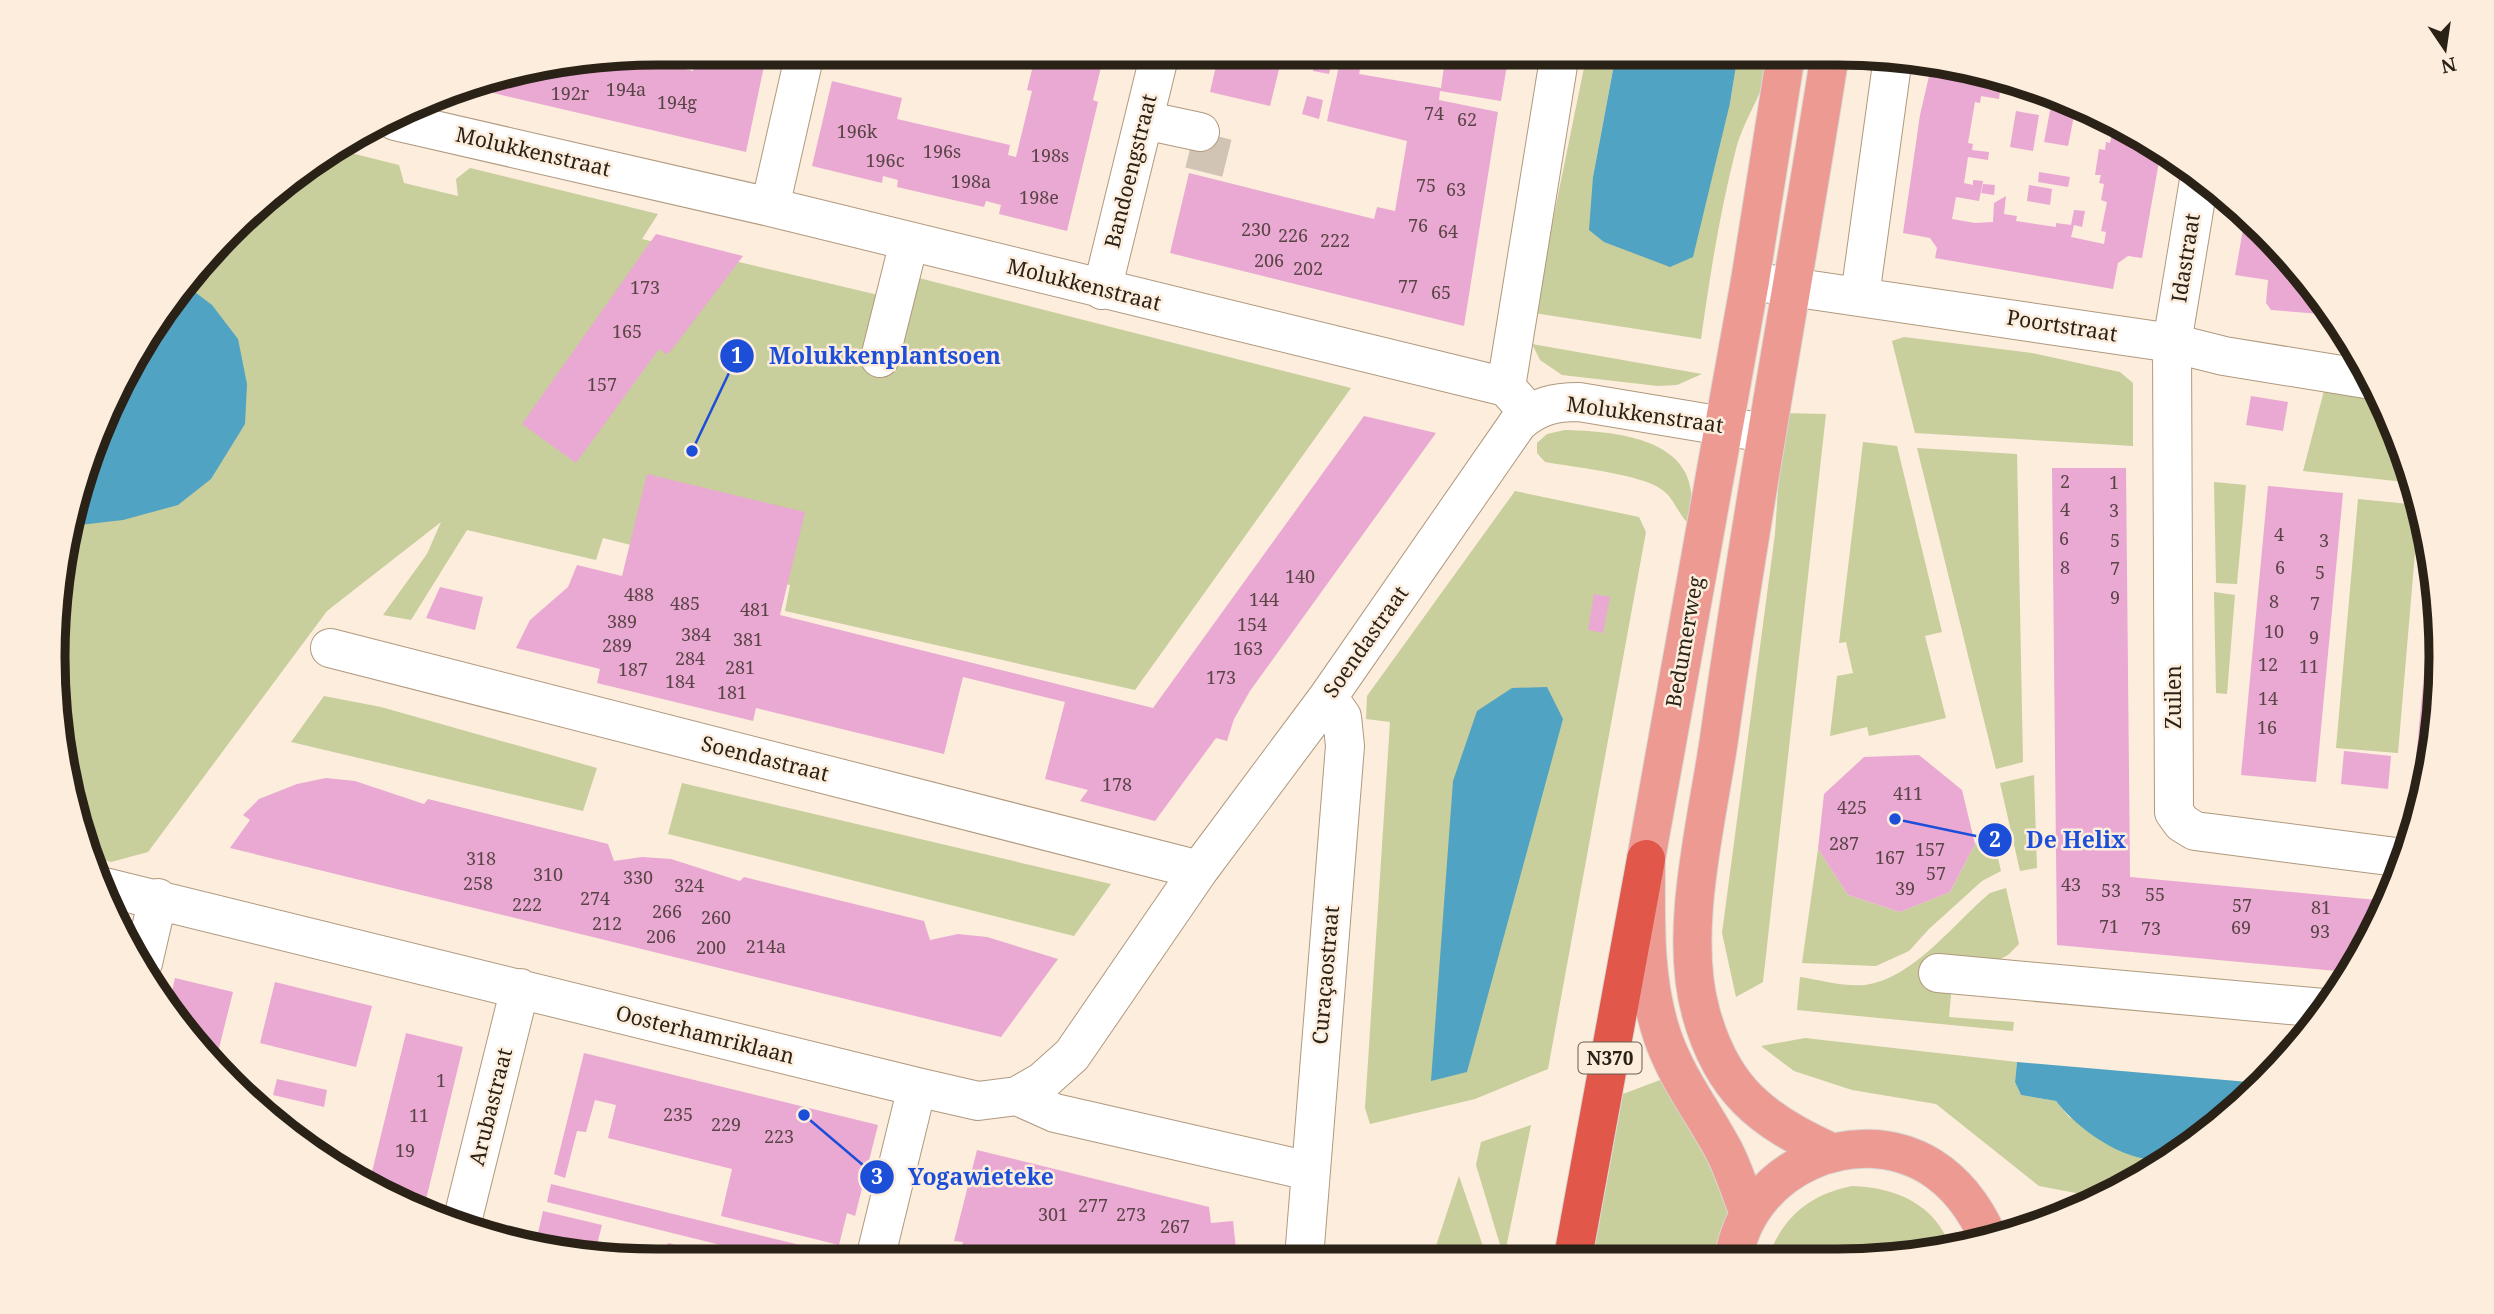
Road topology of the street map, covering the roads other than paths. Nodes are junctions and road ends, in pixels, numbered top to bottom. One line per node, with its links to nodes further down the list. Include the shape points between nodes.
1 (802, 65): 11 (street)
2 (1157, 65): 8 (street, Bandoengstraat)
3 (1558, 65): 20 (street, via 1514,333)
4 (1784, 65): 13 (main road, Bedumerweg)
5 (1828, 65): 14 (main road)
6 (1892, 68): 16 (street)
7 (419, 116): 11 (street, Molukkenstraat)
8 (1142, 129): 9 (street); 15 (street, Bandoengstraat)
9 (1195, 141)
10 (2198, 187): 17 (street, Idastraat)
11 (770, 207): 12 (street, Molukkenstraat)
12 (909, 242): 15 (street, Molukkenstraat); 18 (street)
13 (1749, 281): 14 (street, Poortstraat); 21 (main road, Bedumerweg)
14 (1794, 287): 16 (street, Poortstraat); 22 (main road)
15 (1102, 290): 20 (street, Molukkenstraat)
16 (1860, 296): 17 (street, Poortstraat)
17 (2172, 343): 19 (street, Poortstraat); 25 (street, Zuilen, via 2174,813 2195,831)
18 (880, 358)
19 (2359, 378)
20 (1518, 400): 21 (street, Molukkenstraat, via 1579,402); 24 (street, Soendastraat, via 1518,423)
21 (1723, 426): 22 (street, Molukkenstraat); 26 (main road, Bedumerweg)
22 (1765, 433): 36 (main road, via 1696,897 1694,975 1712,1048 1732,1083 1766,1119)
23 (330, 648): 27 (street, Soendastraat)
24 (1328, 697): 27 (street, Soendastraat); 37 (street, Curaçaostraat, via 1342,718 1345,746)
25 (2394, 857)
26 (1646, 859): 38 (main road, Bedumerweg, via 1645,937 1651,993 1662,1036 1681,1079 1724,1150); 43 (highway, N370)
27 (1199, 870): 35 (street, Soendastraat, via 1072,1055 1043,1081)
28 (112, 888): 29 (street, Oosterhamriklaan)
29 (158, 898): 30 (street); 32 (street, Oosterhamriklaan)
30 (144, 954)
31 (1938, 973): 33 (street)
32 (520, 988): 34 (street, Oosterhamriklaan); 39 (street, Arubastraat)
33 (2314, 1007)
34 (917, 1087): 35 (street, Oosterhamriklaan, via 978,1101); 41 (street)
35 (1017, 1096): 37 (street, via 1055,1113)
36 (1832, 1152): 38 (main road, via 1788,1172); 40 (main road, via 1885,1150 1930,1167 1966,1198)
37 (1310, 1171): 42 (street, Curaçaostraat)
38 (1749, 1213): 44 (main road)
39 (463, 1217)
40 (1984, 1231)
41 (877, 1249)
42 (1305, 1249)
43 (1574, 1249)
44 (1737, 1249)

